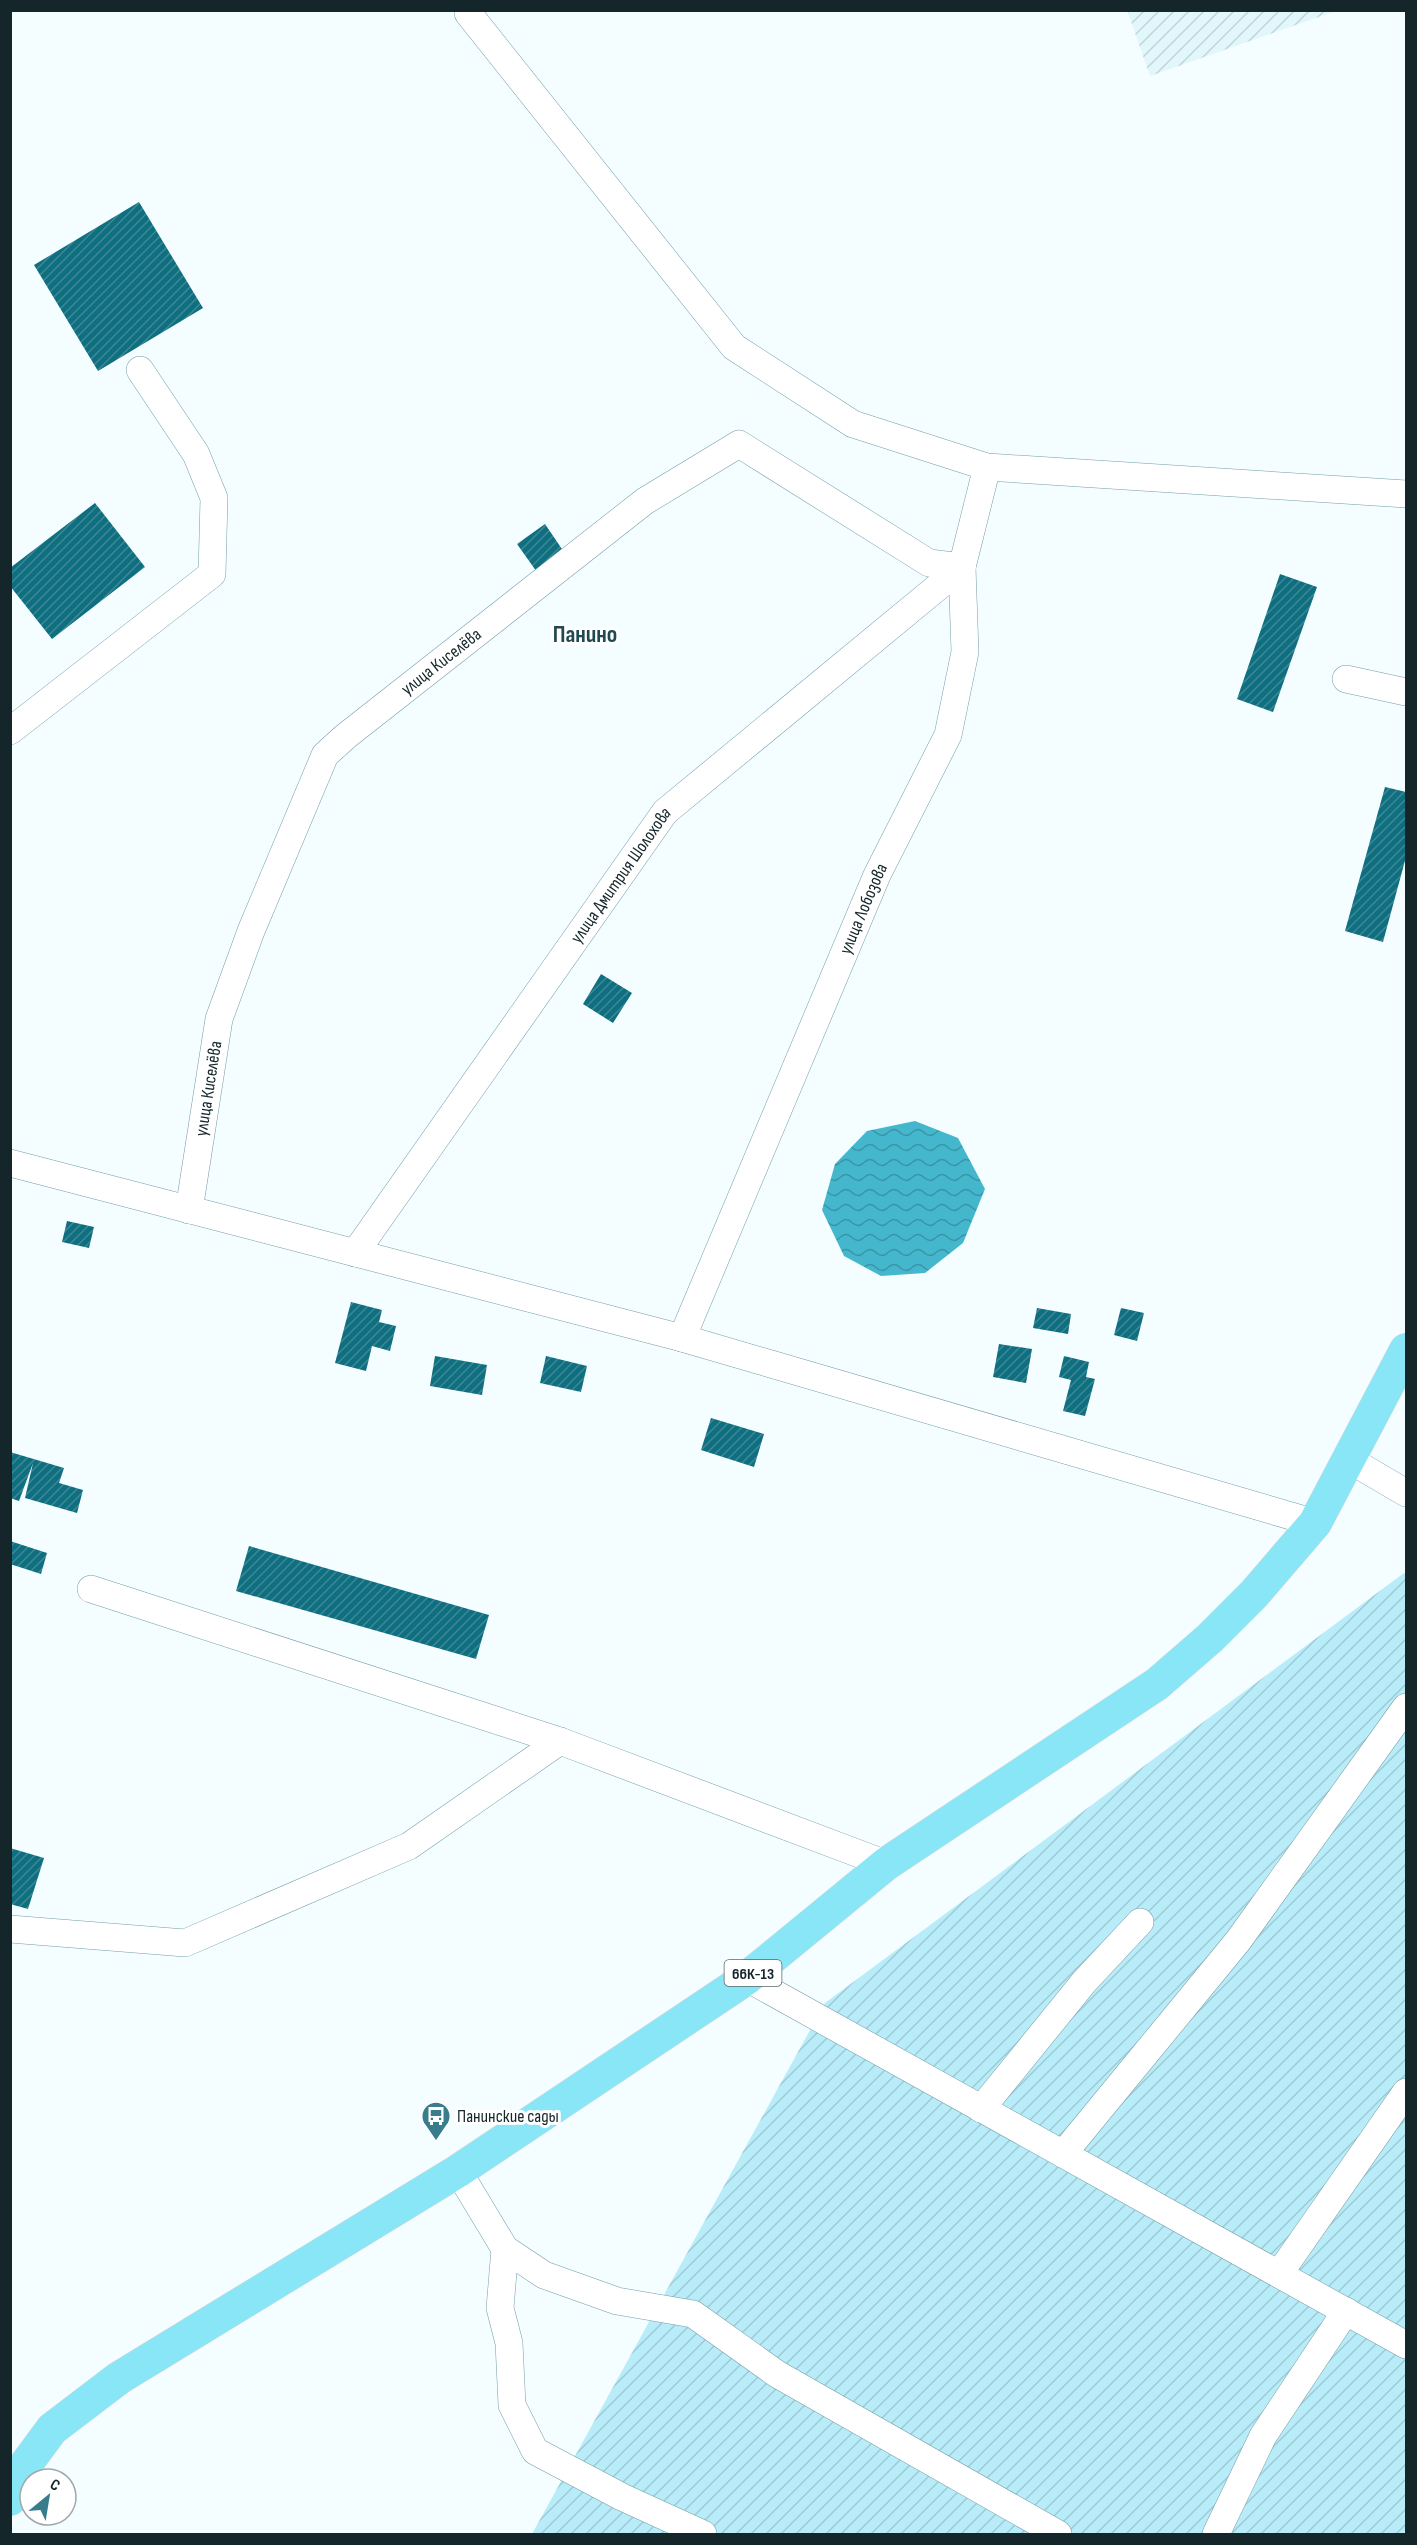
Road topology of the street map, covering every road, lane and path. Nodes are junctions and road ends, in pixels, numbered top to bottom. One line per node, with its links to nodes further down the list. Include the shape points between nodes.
1 (472, 10): 3 (street, via 468,13 734,347 853,424)
2 (140, 370): 8 (street, via 196,454 214,498 212,574)
3 (987, 467): 4 (street); 5 (street, улица Лобозова)
4 (1407, 495)
5 (962, 567): 10 (street, улица Киселёва, via 929,563 739,444 645,501 346,736 326,755 251,931 219,1019); 11 (street, улица Дмитрия Шолохова, via 665,812); 12 (street, улица Лобозова, via 966,652 948,735 877,875)
6 (1346, 679): 7 (street)
7 (1407, 692)
8 (10, 731)
9 (10, 1163): 10 (street)
10 (189, 1210): 11 (street)
11 (355, 1253): 12 (street)
12 (682, 1338): 16 (street)
13 (1407, 1350): 14 (main road, 66К-13)
14 (1350, 1460): 15 (street); 16 (main road, 66К-13)
15 (1407, 1493)
16 (1315, 1523): 20 (main road, 66К-13, via 1254,1594 1157,1684)
17 (91, 1589): 19 (street)
18 (1407, 1707): 26 (street, via 1238,1941)
19 (560, 1741): 20 (street); 22 (street, via 409,1846 185,1943)
20 (886, 1864): 23 (main road, 66К-13)
21 (1140, 1922): 25 (street, via 1084,1982)
22 (10, 1929)
23 (747, 1978): 25 (street); 27 (main road, 66К-13)
24 (1407, 2092): 29 (street)
25 (981, 2109): 26 (street)
26 (1063, 2154): 29 (street)
27 (458, 2171): 28 (street); 32 (main road, 66К-13, via 119,2378 52,2429 21,2471)
28 (505, 2249): 33 (street, via 500,2308 509,2343 512,2404 535,2451); 34 (street, via 544,2275 617,2301 693,2314 777,2374)
29 (1279, 2274): 30 (street)
30 (1346, 2311): 31 (street); 35 (street, via 1263,2436)
31 (1407, 2345)
32 (10, 2499)
33 (703, 2535)
34 (1058, 2535)
35 (1216, 2535)

